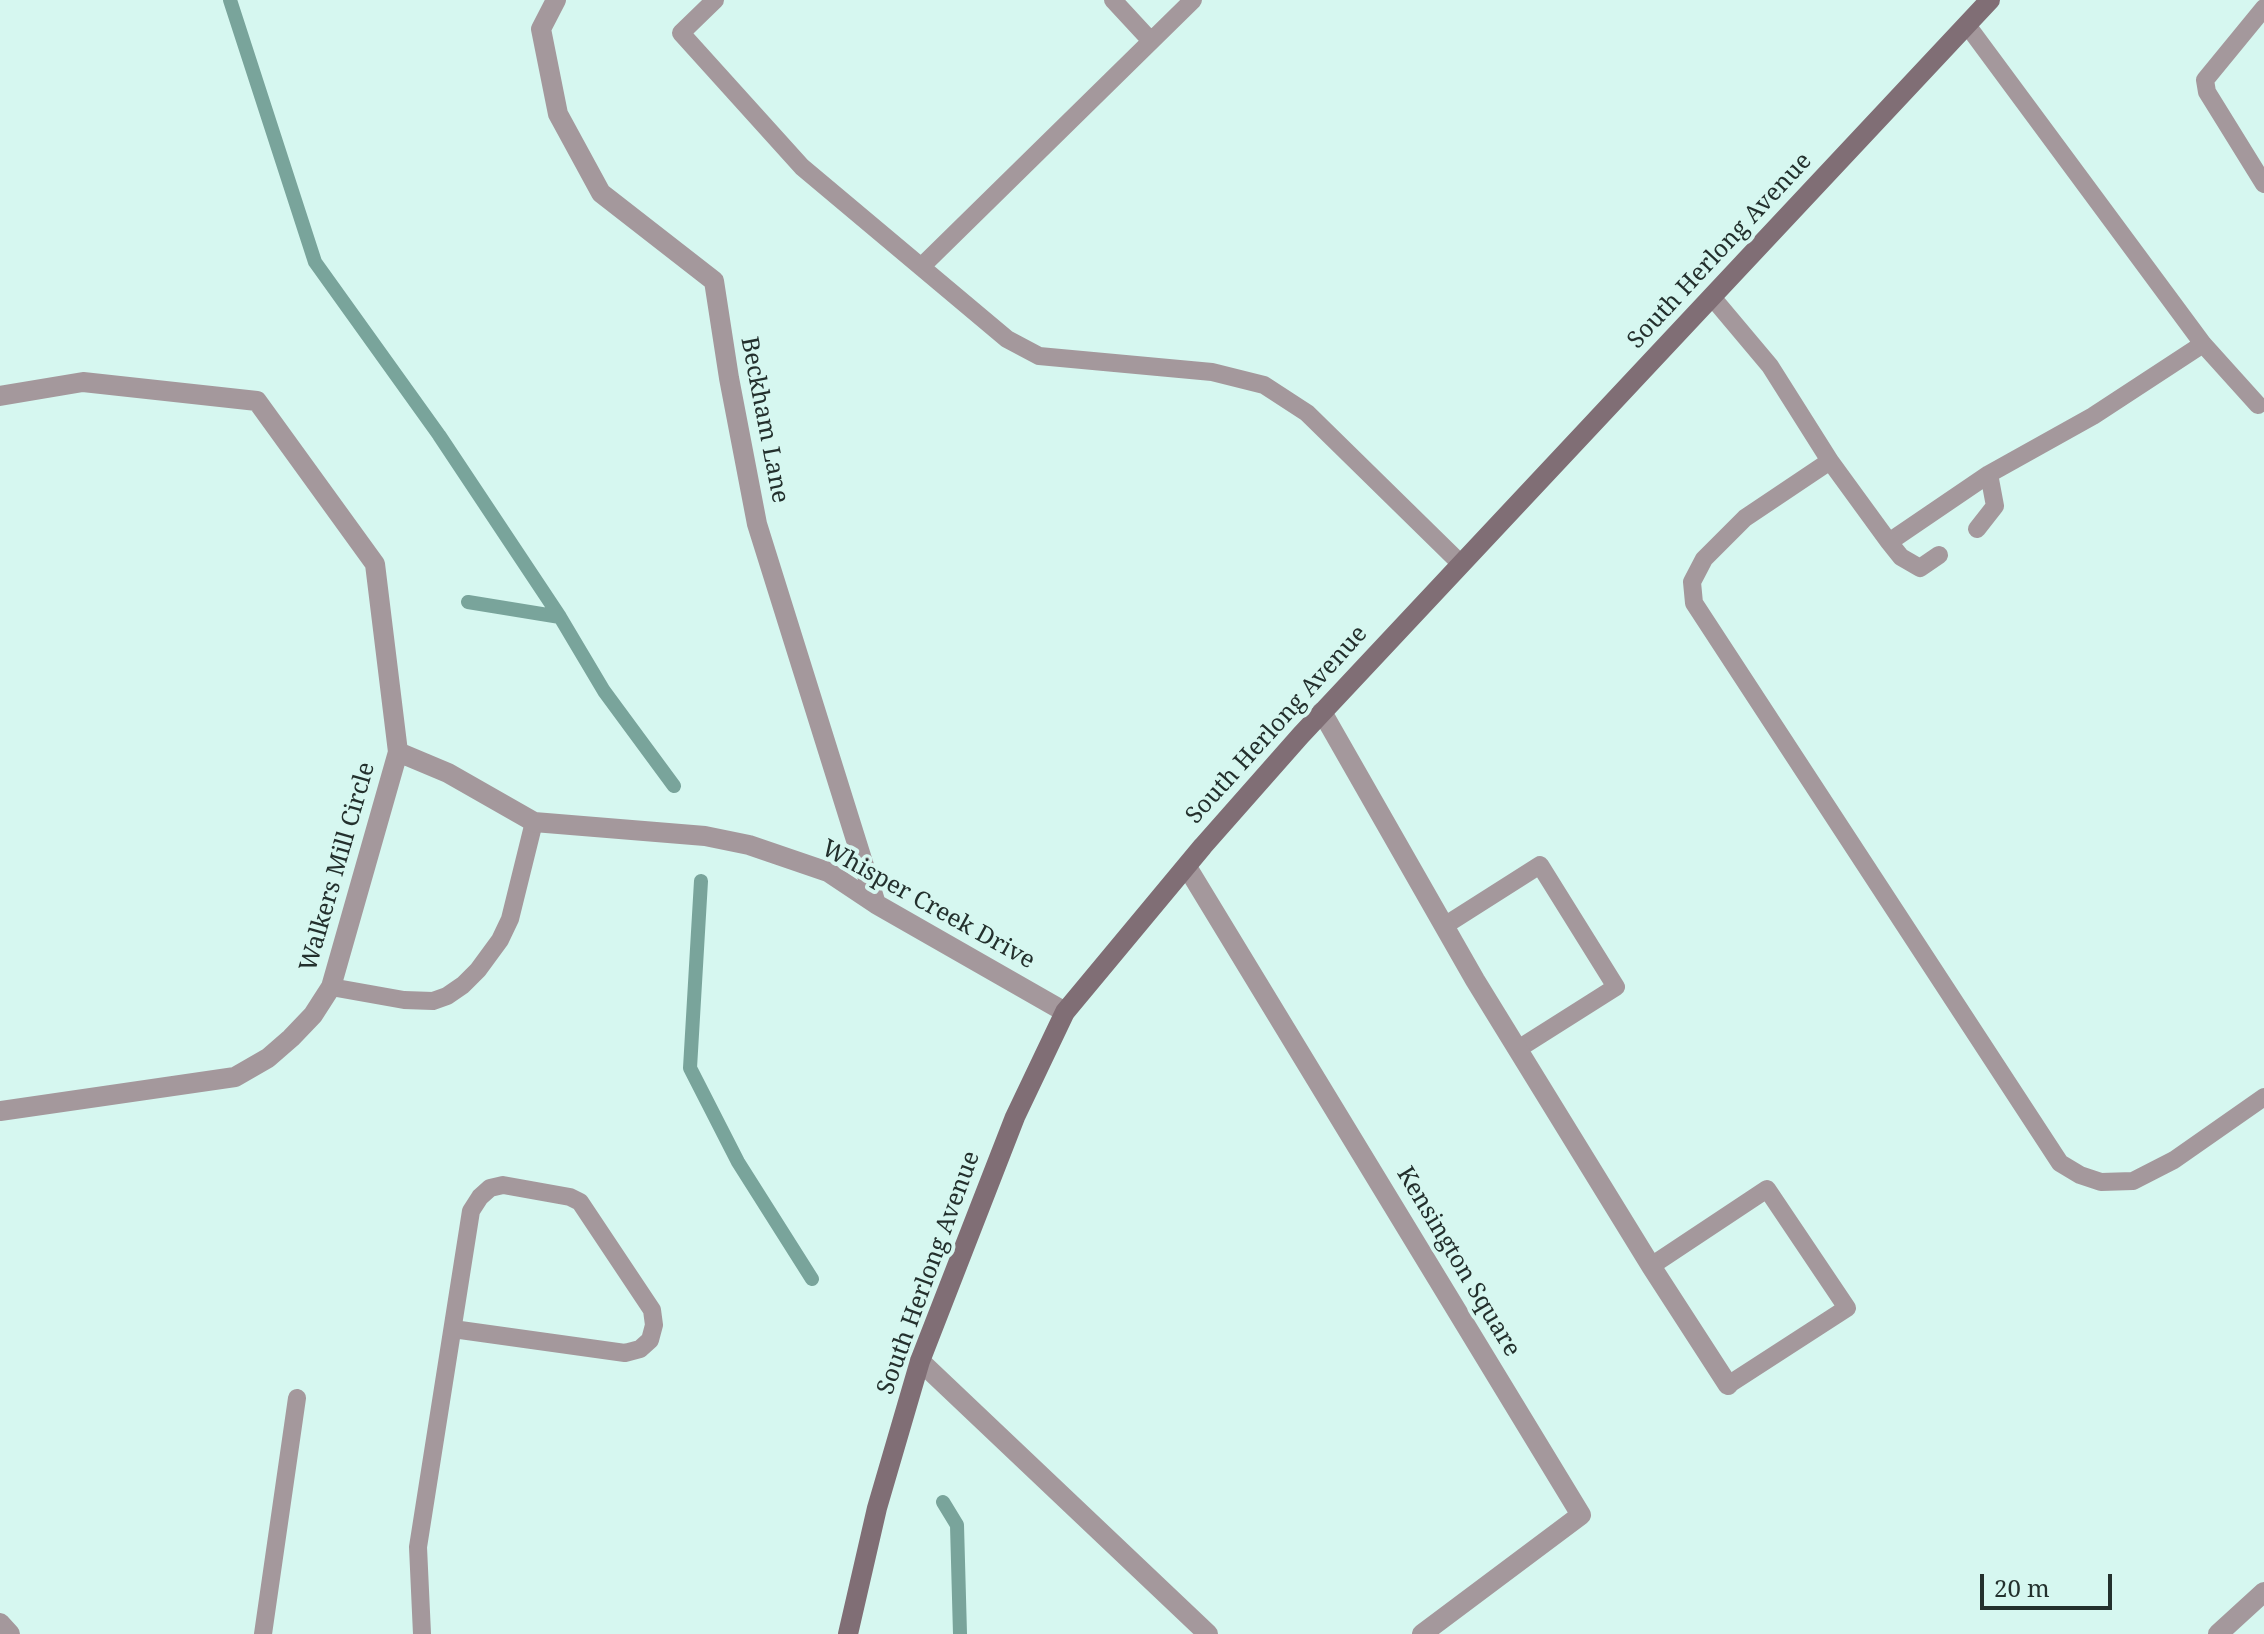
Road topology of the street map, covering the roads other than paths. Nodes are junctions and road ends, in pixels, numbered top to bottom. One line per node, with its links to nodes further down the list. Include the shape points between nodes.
1 (556, 0): 25 (street, Beckham Lane, via 541,29 558,114 601,193 714,281 757,524)
2 (715, 0): 10 (lane, via 681,33 802,167)
3 (1113, 0): 8 (lane)
4 (1193, 0): 8 (lane)
5 (1990, 0): 7 (street, South Herlong Avenue)
6 (2264, 8): 9 (lane, via 2205,80 2207,92)
7 (1967, 25): 11 (street, South Herlong Avenue); 12 (lane)
8 (1151, 41): 10 (lane)
9 (2264, 184)
10 (921, 267): 20 (lane, via 1007,339 1039,356 1212,372 1264,385 1307,413)
11 (1712, 297): 15 (lane, via 1770,366); 20 (street, South Herlong Avenue)
12 (2203, 344): 14 (lane); 16 (lane, via 2093,416)
13 (0, 396): 22 (street, Walkers Mill Circle, via 83,382 257,401 375,564)
14 (2258, 405)
15 (1830, 461): 18 (lane); 30 (lane, via 1745,518 1704,559 1692,582 1694,603 2060,1163 2101,1182 2133,1181 2174,1160)
16 (1989, 474): 17 (lane, via 1995,506); 18 (lane)
17 (1977, 529)
18 (1889, 542): 19 (lane, via 1920,568)
19 (1939, 555)
20 (1461, 564): 21 (street, South Herlong Avenue)
21 (1322, 712): 24 (street, South Herlong Avenue); 26 (street)
22 (398, 752): 23 (street, Whisper Creek Drive, via 448,773); 27 (street, Walkers Mill Circle)
23 (534, 822): 25 (street, Whisper Creek Drive, via 705,836 749,845 828,872); 27 (lane, via 510,919 493,950 463,985 433,1001)
24 (1187, 867): 28 (street, South Herlong Avenue); 44 (street, Kensington Square, via 1581,1515)
25 (876, 904): 28 (street, Whisper Creek Drive)
26 (1444, 926): 29 (street); 29 (lane, via 1540,865 1616,987)
27 (331, 987): 31 (street, Walkers Mill Circle, via 291,1038 235,1077)
28 (1065, 1012): 34 (street, South Herlong Avenue, via 1015,1117)
29 (1518, 1049): 32 (street)
30 (2264, 1097)
31 (0, 1111)
32 (1651, 1266): 35 (street); 35 (lane, via 1767,1189 1847,1308)
33 (453, 1329): 33 (lane, via 471,1211 490,1188 503,1185 580,1202 652,1310 654,1325 650,1340 625,1353); 41 (lane, via 418,1547)
34 (920, 1361): 42 (street, South Herlong Avenue, via 877,1508); 43 (street)
35 (1728, 1385)
36 (297, 1398): 40 (lane)
37 (2264, 1592): 45 (street)
38 (0, 1623): 39 (street)
39 (10, 1634)
40 (263, 1634)
41 (422, 1634)
42 (848, 1634)
43 (1208, 1634)
44 (1422, 1634)
45 (2218, 1634)

